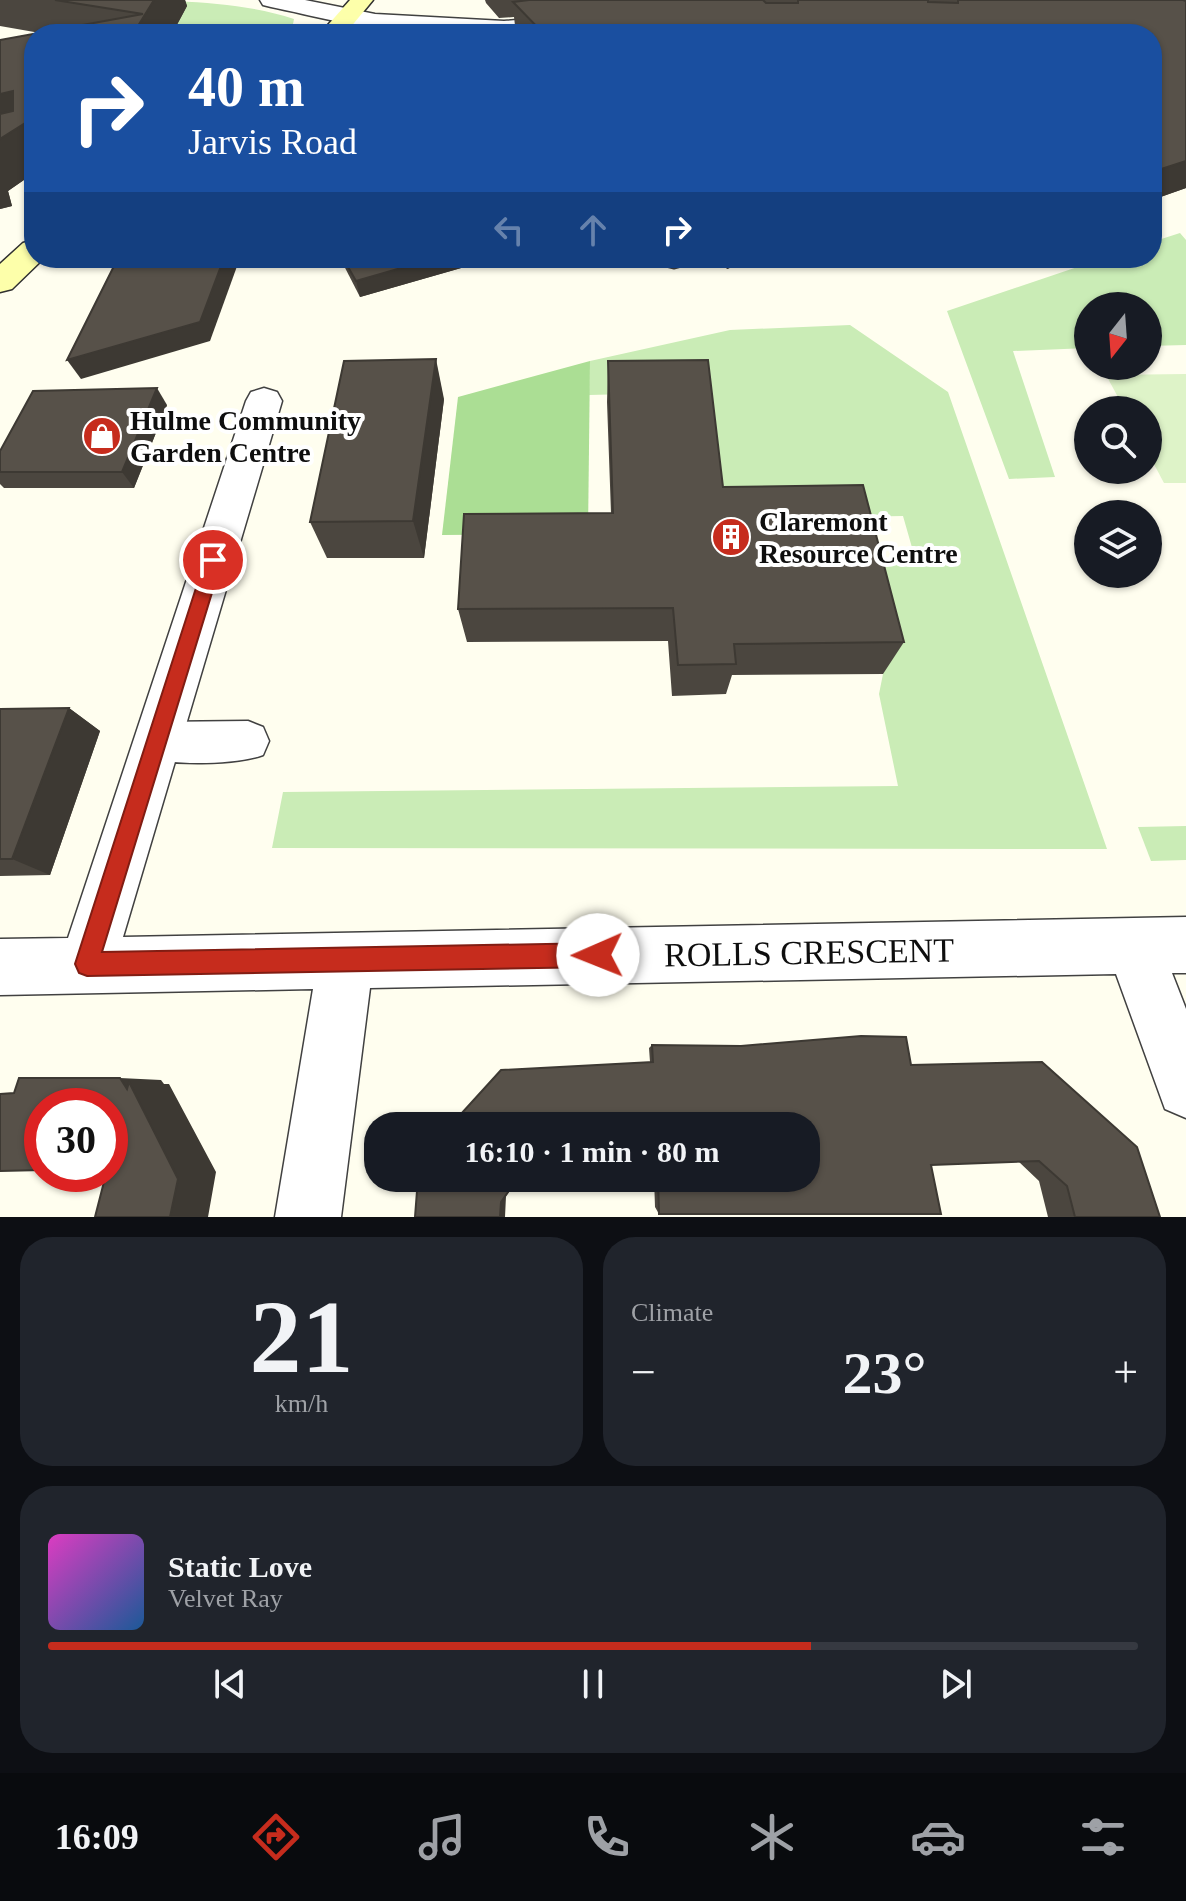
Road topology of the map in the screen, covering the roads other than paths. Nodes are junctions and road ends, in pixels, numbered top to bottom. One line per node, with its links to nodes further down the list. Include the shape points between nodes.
1 (271, 0): 3 (street)
2 (671, 0): 6 (street)
3 (356, 7): 4 (street); 5 (street, via 381,21)
4 (341, 24)
5 (416, 24)
6 (555, 24)
7 (24, 259): 8 (street)
8 (0, 282)
9 (264, 401): 11 (street)
10 (248, 741): 11 (lane)
11 (156, 742): 14 (street)
12 (1160, 946): 13 (street, ROLLS CRESCENT); 16 (street)
13 (346, 959): 14 (street, ROLLS CRESCENT); 17 (street)
14 (87, 964): 15 (street, ROLLS CRESCENT)
15 (0, 967)
16 (1186, 1088)
17 (308, 1217)

